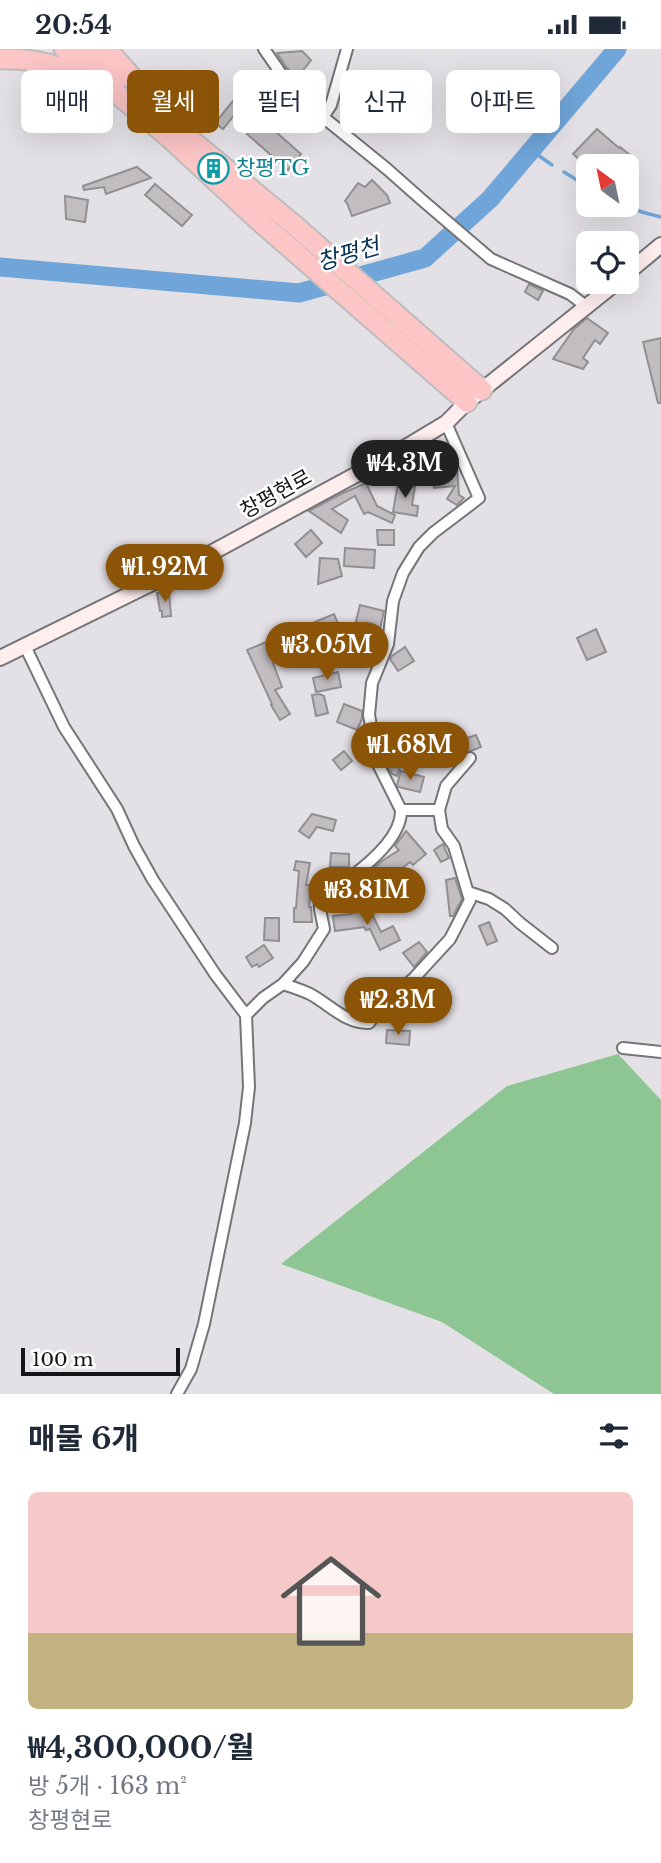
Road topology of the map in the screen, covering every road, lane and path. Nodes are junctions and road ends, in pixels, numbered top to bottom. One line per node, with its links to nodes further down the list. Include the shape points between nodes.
1 (64, 49): 10 (highway)
2 (86, 49): 10 (highway)
3 (107, 49): 10 (highway)
4 (264, 49): 7 (street)
5 (347, 49): 8 (street)
6 (0, 59): 10 (highway, via 47,62 79,76)
7 (279, 70)
8 (326, 112)
9 (326, 119): 14 (street, via 491,259 570,294)
10 (176, 136): 15 (highway, via 257,219 370,318); 15 (highway, via 293,224 397,315)
11 (661, 245): 12 (main road)
12 (639, 263)
13 (603, 294): 14 (main road, 창평현로)
14 (587, 307): 15 (main road, 창평현로)
15 (474, 396): 16 (main road, 창평현로)
16 (446, 422): 17 (main road, 창평현로, via 187,566); 20 (street, via 479,498 433,533 403,573 393,601 388,644 372,683 369,715 378,764)
17 (24, 646): 18 (main road, 창평현로); 25 (street, via 64,727 117,809 153,880)
18 (0, 658)
19 (470, 758): 21 (street, via 446,786)
20 (401, 810): 21 (street); 24 (street, via 391,839 379,853 320,895 324,929)
21 (439, 810): 22 (street, via 442,829 454,846)
22 (468, 892): 23 (street, via 505,909); 24 (street, via 470,900 450,939 369,1023 338,1013 310,994)
23 (552, 948)
24 (283, 984): 25 (street)
25 (246, 1015): 28 (street, via 249,1087 245,1123 204,1324 191,1369)
26 (623, 1048): 27 (street)
27 (661, 1052)
28 (177, 1394)

